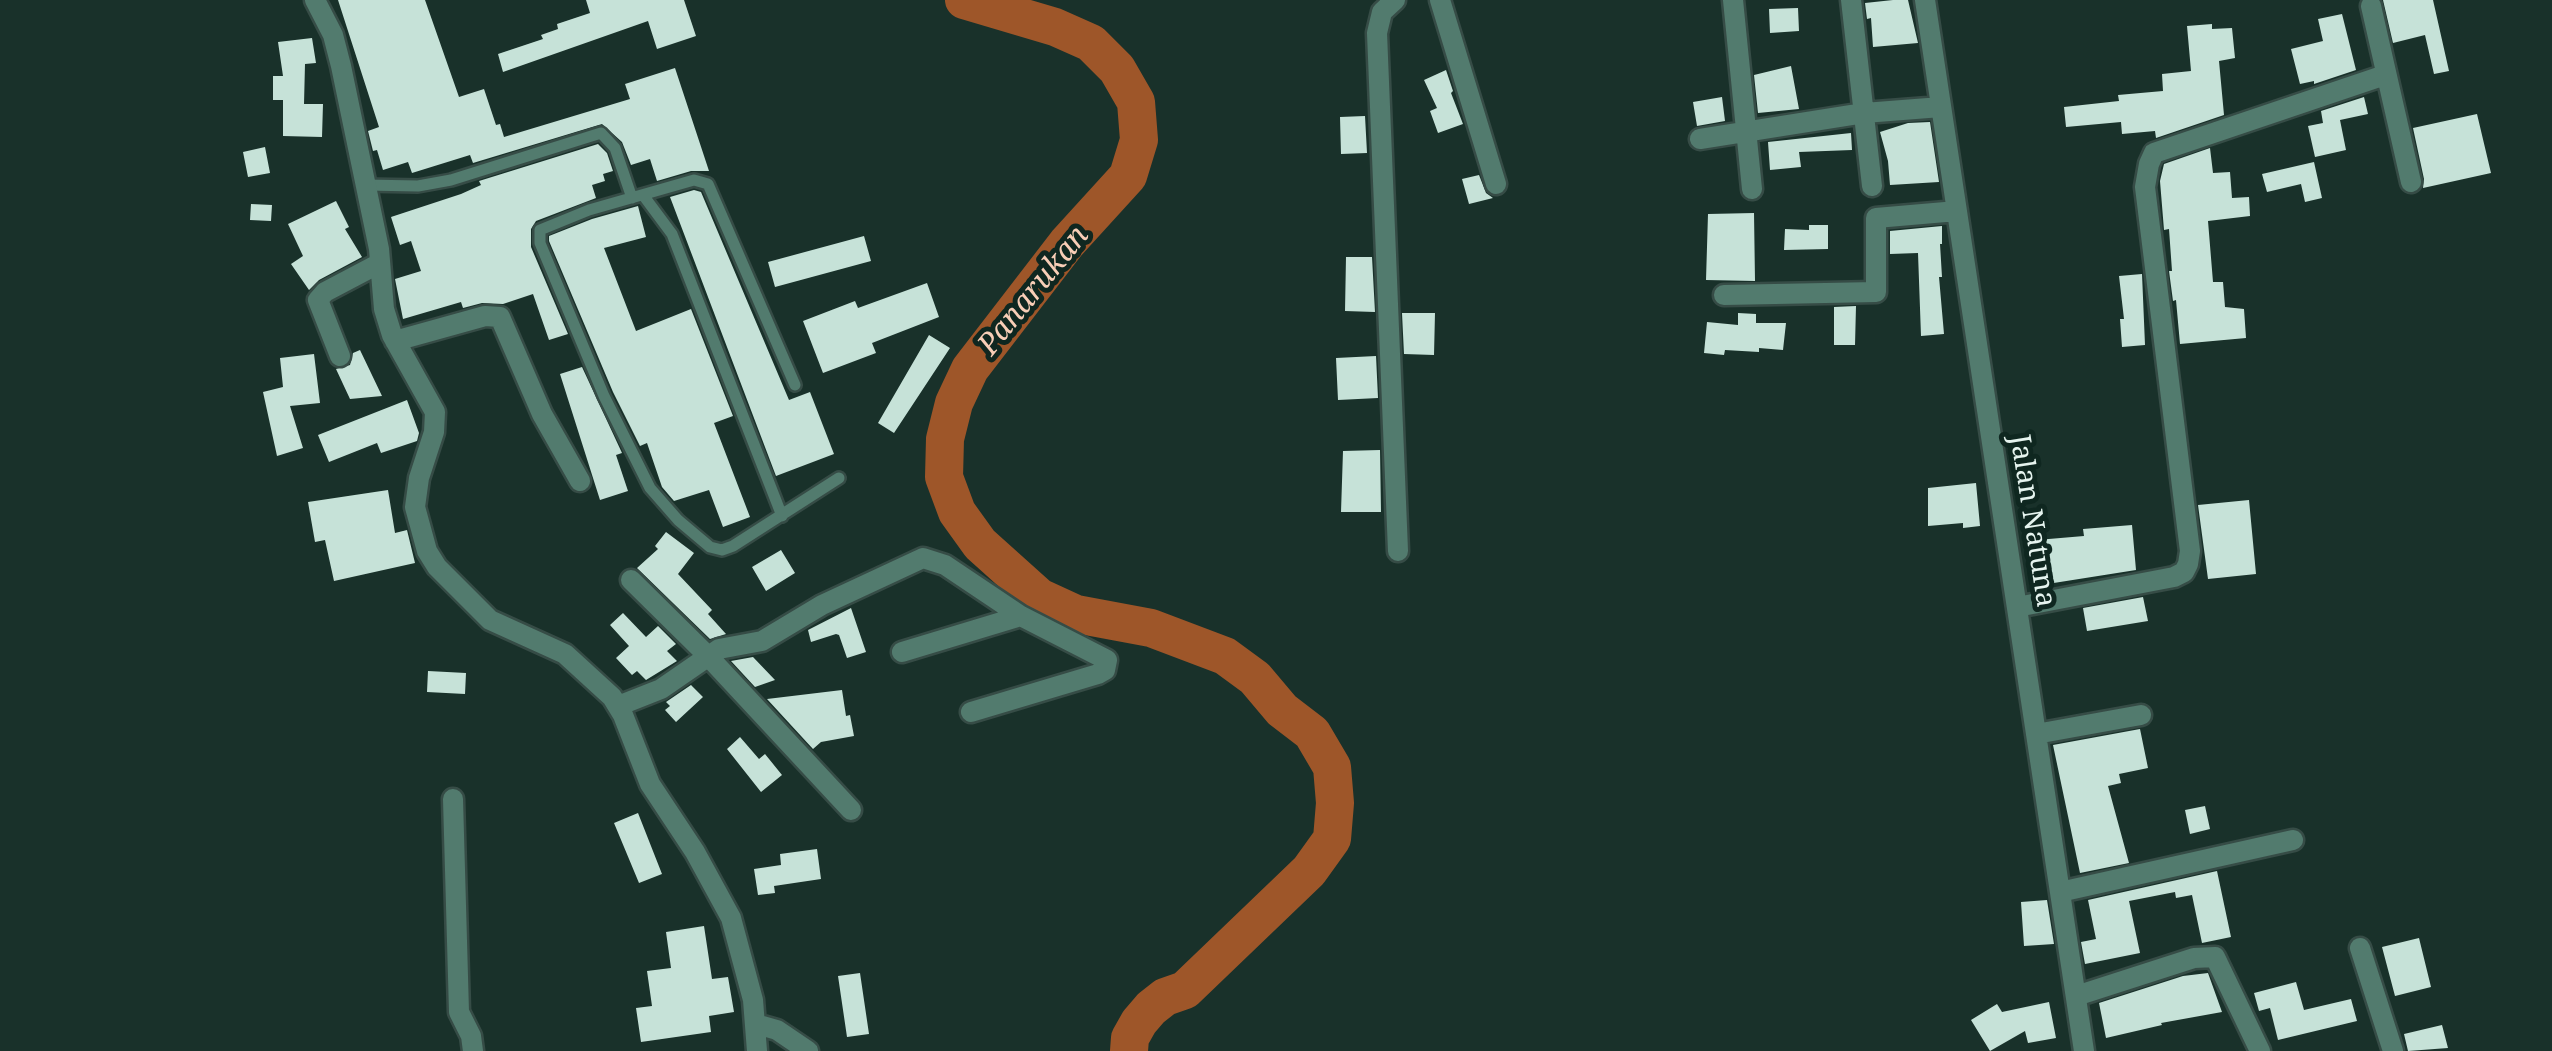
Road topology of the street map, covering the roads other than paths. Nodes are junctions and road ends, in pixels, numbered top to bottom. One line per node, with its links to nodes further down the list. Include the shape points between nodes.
1 (315, 0): 15 (street, via 333,34)
2 (1395, 0): 28 (street, via 1382,12 1377,33)
3 (1440, 0): 14 (street)
4 (1733, 0): 11 (street)
5 (1851, 0): 10 (street)
6 (1925, 0): 9 (street, Jalan Natuna)
7 (2371, 6): 8 (street)
8 (2385, 75): 13 (street); 30 (street, via 2154,153 2146,188 2188,564 2174,578)
9 (1941, 107): 10 (street); 19 (street, Jalan Natuna)
10 (1864, 113): 11 (street); 16 (street)
11 (1748, 131): 12 (street); 17 (street)
12 (1700, 140)
13 (2412, 182)
14 (1496, 184)
15 (365, 186): 18 (lane, via 451,180 601,133); 20 (street)
16 (1872, 186)
17 (1752, 190)
18 (638, 196): 24 (lane, via 694,180 708,184); 27 (lane, via 672,234); 27 (lane, via 544,226 539,234 610,411 650,488 710,547 733,546)
19 (1957, 211): 21 (street, via 1876,218 1876,292); 30 (street, Jalan Natuna)
20 (380, 263): 22 (street, via 384,309); 23 (street, via 318,300)
21 (1724, 295)
22 (396, 341): 26 (street, via 500,317); 34 (street, via 434,412 415,507 437,568 490,620 565,654)
23 (340, 356)
24 (795, 384)
25 (839, 478): 27 (lane)
26 (580, 481)
27 (782, 516)
28 (1398, 551)
29 (631, 580): 33 (street)
30 (2017, 607): 37 (street, Jalan Natuna)
31 (1021, 616): 32 (street); 33 (street, via 945,564 924,558 762,641); 35 (street, via 1101,656 1106,670)
32 (902, 652)
33 (707, 655): 34 (street, via 661,689); 39 (street)
34 (618, 706): 44 (street, via 650,784 731,918)
35 (971, 712)
36 (2141, 715): 37 (street)
37 (2036, 734): 41 (street, Jalan Natuna)
38 (453, 798): 45 (street, via 459,1012)
39 (850, 810)
40 (2293, 840): 41 (street)
41 (2060, 892): 43 (street, Jalan Natuna)
42 (2360, 948): 50 (street)
43 (2076, 996): 48 (street, Jalan Natuna); 49 (street, via 2215,957)
44 (756, 1024): 46 (street); 47 (street)
45 (473, 1051)
46 (758, 1051)
47 (808, 1051)
48 (2084, 1051)
49 (2260, 1051)
50 (2393, 1051)

